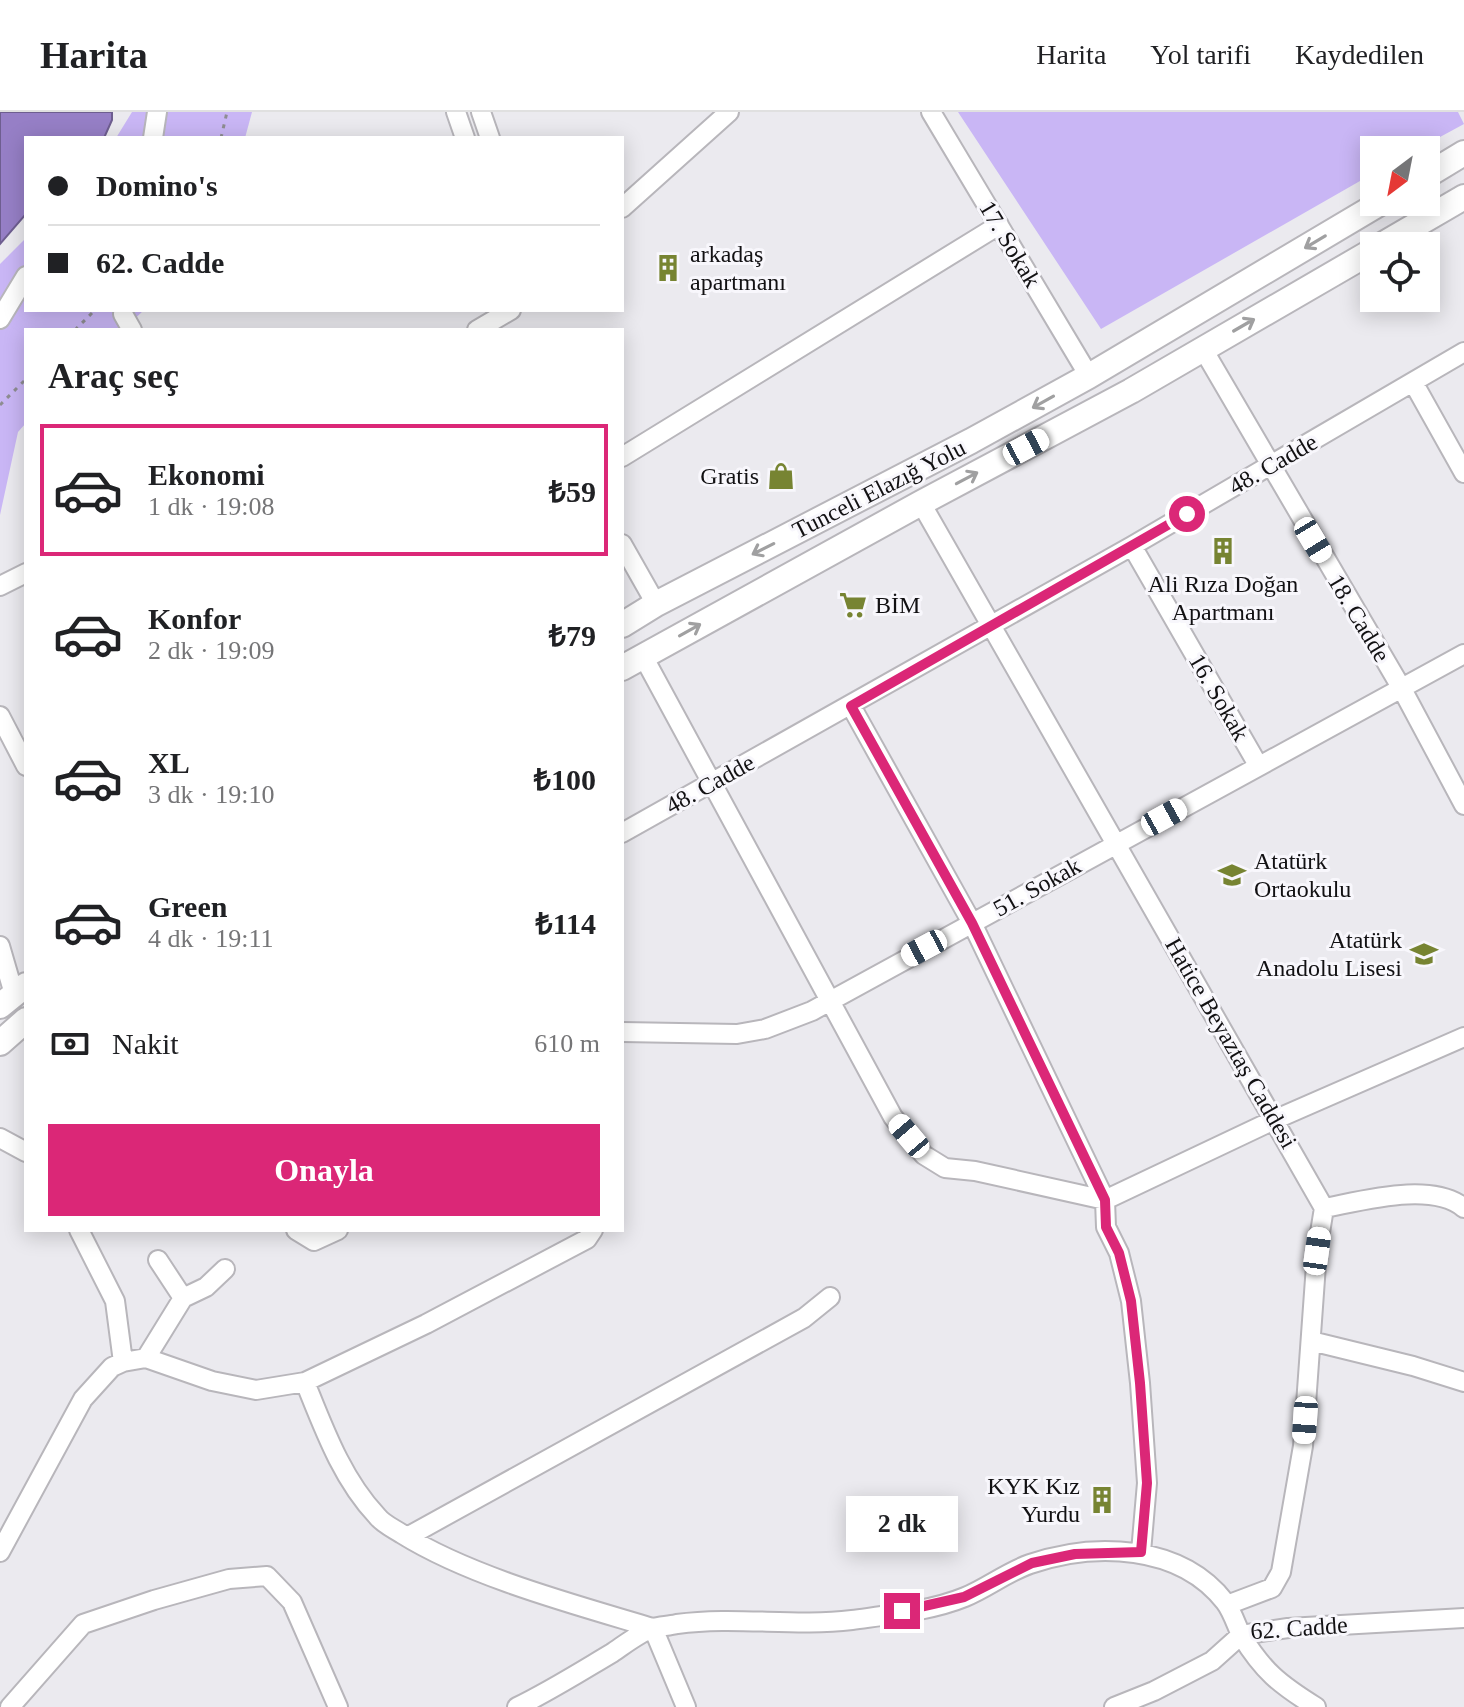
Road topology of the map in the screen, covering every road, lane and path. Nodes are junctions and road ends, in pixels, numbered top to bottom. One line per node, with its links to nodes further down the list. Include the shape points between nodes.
1 (157, 112): 7 (street)
2 (227, 112): 8 (path)
3 (456, 112): 9 (street)
4 (481, 112): 10 (street)
5 (729, 112): 14 (street)
6 (931, 112): 16 (street, 17. Sokak)
7 (153, 136)
8 (221, 136)
9 (464, 136)
10 (489, 136)
11 (1464, 153): 12 (main road)
12 (1440, 168)
13 (1464, 197): 17 (main road)
14 (624, 206)
15 (1360, 215): 25 (main road, Tunceli Elazığ Yolu, one-way to 25)
16 (999, 225): 25 (street, 17. Sokak); 29 (street)
17 (1404, 232)
18 (1360, 258): 23 (main road, Tunceli Elazığ Yolu, one-way to 18)
19 (24, 279): 21 (street)
20 (93, 312): 22 (path)
21 (0, 319)
22 (77, 328)
23 (1203, 349): 30 (street, 18. Cadde); 32 (main road, Tunceli Elazığ Yolu, one-way to 23)
24 (1464, 352): 27 (street, 48. Cadde)
25 (1089, 376): 37 (main road, Tunceli Elazığ Yolu, one-way to 37)
26 (24, 381): 28 (path)
27 (1413, 382): 30 (street, 48. Cadde); 31 (street)
28 (0, 405)
29 (624, 456)
30 (1269, 466): 33 (street, 48. Cadde); 42 (street, 18. Cadde)
31 (1464, 473)
32 (921, 503): 39 (street, Hatice Beyaztaş Caddesi); 41 (main road, Tunceli Elazığ Yolu, one-way to 32)
33 (1132, 546): 39 (street, 48. Cadde); 46 (street, 16. Sokak)
34 (624, 548): 37 (street)
35 (24, 574): 36 (street)
36 (0, 586)
37 (656, 604): 38 (main road, Tunceli Elazığ Yolu)
38 (624, 624)
39 (992, 625): 43 (street, 48. Cadde); 50 (street, Hatice Beyaztaş Caddesi)
40 (1464, 654): 42 (street, 51. Sokak)
41 (632, 662): 47 (street)
42 (1402, 689): 46 (street, 51. Sokak); 48 (street, 18. Cadde)
43 (851, 706): 47 (street, 48. Cadde); 51 (street)
44 (0, 716): 45 (street)
45 (24, 762)
46 (1258, 765): 50 (street, 51. Sokak)
47 (711, 784): 49 (street, 48. Cadde); 54 (street)
48 (1464, 805)
49 (624, 832)
50 (1117, 843): 51 (street, 51. Sokak); 59 (street, Hatice Beyaztaş Caddesi)
51 (972, 923): 54 (street, 51. Sokak); 62 (street)
52 (0, 946): 53 (street)
53 (13, 995)
54 (829, 1000): 56 (street, 51. Sokak, via 765,1029 737,1034); 62 (street, via 893,1117 924,1155 945,1168)
55 (24, 1022): 58 (main road)
56 (624, 1032)
57 (1464, 1037): 59 (street)
58 (0, 1043)
59 (1274, 1120): 62 (street); 63 (street, Hatice Beyaztaş Caddesi)
60 (0, 1138): 61 (street)
61 (24, 1151)
62 (1105, 1200): 80 (street, via 1106,1227 1131,1301 1140,1383 1147,1483)
63 (1324, 1208): 64 (street, via 1396,1195 1446,1198); 73 (street)
64 (1464, 1208)
65 (80, 1232): 75 (street, via 115,1301)
66 (299, 1232): 67 (street, via 314,1241)
67 (334, 1232)
68 (592, 1232): 76 (street, via 426,1324)
69 (158, 1260): 72 (street)
70 (225, 1269): 72 (street, via 206,1287)
71 (830, 1297): 78 (street, via 804,1318)
72 (183, 1298): 74 (street)
73 (1311, 1341): 77 (street); 81 (street, via 1303,1446 1281,1572 1272,1588)
74 (146, 1358): 75 (street); 76 (street, via 256,1390)
75 (123, 1362): 79 (street, via 103,1374 83,1399)
76 (305, 1382): 78 (street, via 356,1491 379,1520)
77 (1464, 1382)
78 (407, 1537): 83 (street, via 497,1577)
79 (0, 1552)
80 (1141, 1552): 81 (street, 62. Cadde, via 1189,1571); 83 (street, 62. Cadde, via 1075,1554 1032,1563 964,1597 850,1620 707,1620)
81 (1227, 1605): 84 (street, 62. Cadde)
82 (1464, 1618): 84 (street, 62. Cadde)
83 (653, 1628): 87 (street); 88 (street)
84 (1241, 1635): 89 (street, via 1212,1661); 90 (street, via 1258,1663 1283,1687)
85 (10, 1707): 86 (street, via 83,1624 229,1579 267,1576 292,1602)
86 (338, 1707)
87 (518, 1707)
88 (686, 1707)
89 (1114, 1707)
90 (1316, 1707)

